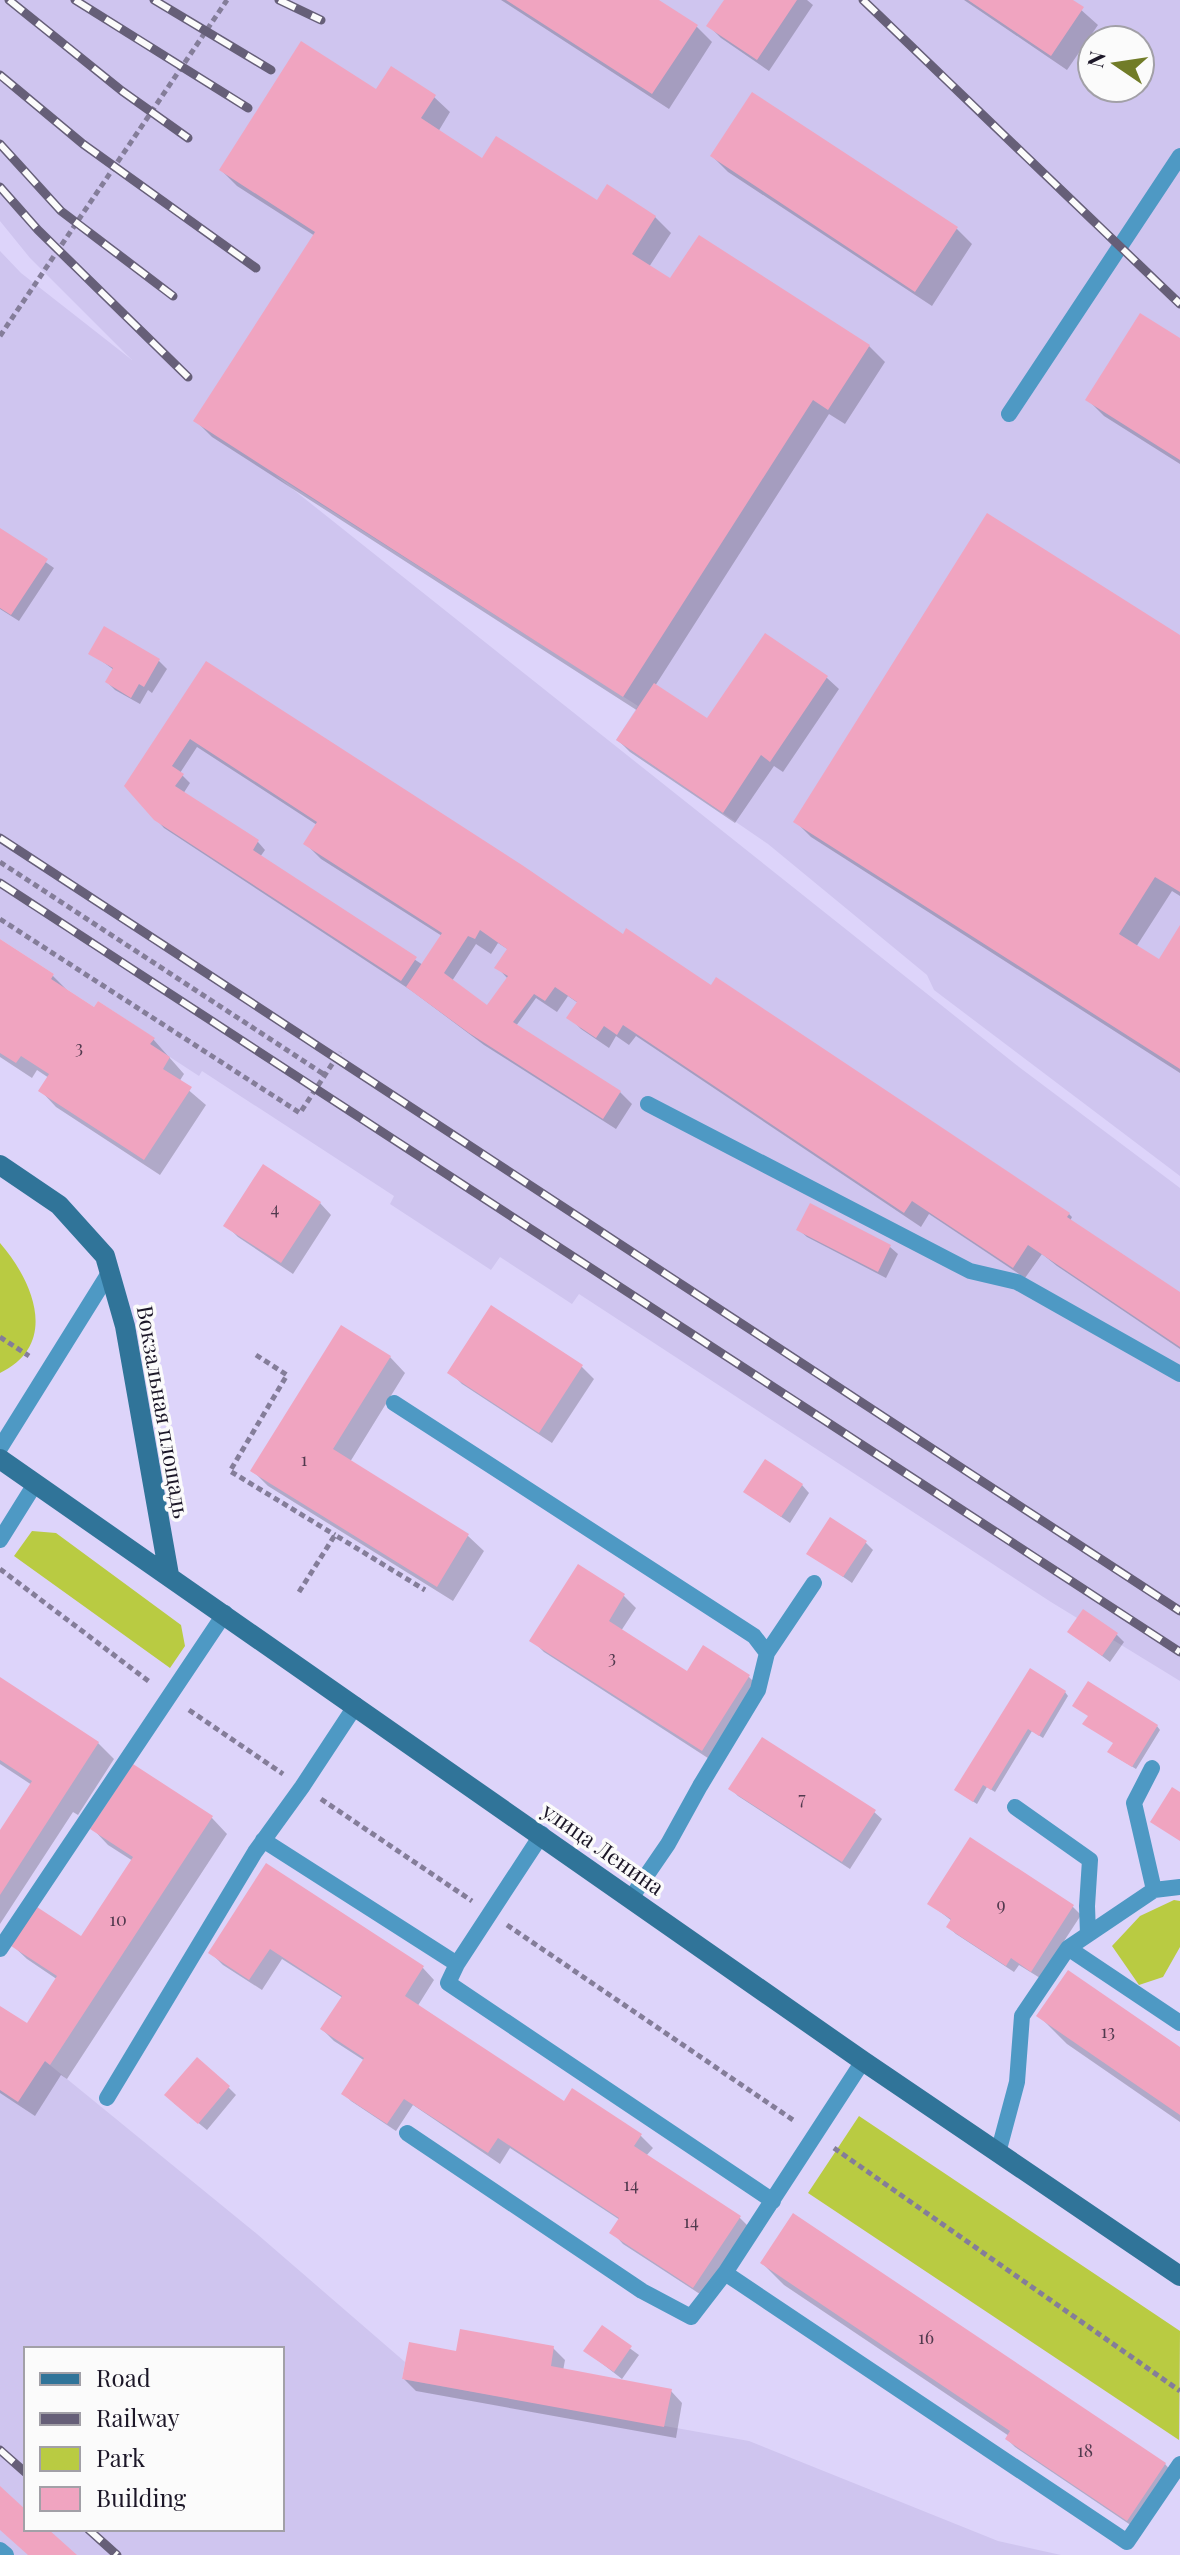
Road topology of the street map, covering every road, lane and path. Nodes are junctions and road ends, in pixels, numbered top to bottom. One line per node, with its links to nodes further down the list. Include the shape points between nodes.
1 (227, 0): 3 (path)
2 (1180, 156): 4 (lane)
3 (0, 336)
4 (1009, 414)
5 (0, 862): 8 (path)
6 (0, 919): 8 (path, via 300,1113)
7 (340, 1052): 8 (path)
8 (325, 1075)
9 (648, 1104): 15 (lane, via 970,1271 1017,1282)
10 (0, 1165): 11 (main road, Вокзальная площадь, via 74,1219 105,1256)
11 (109, 1273): 17 (lane); 23 (main road, Вокзальная площадь, via 125,1326)
12 (0, 1337): 14 (path)
13 (256, 1355): 20 (path, via 287,1375 230,1471)
14 (35, 1360)
15 (1180, 1374)
16 (394, 1403): 28 (lane, via 754,1636)
17 (0, 1448)
18 (0, 1459): 19 (main road, улица Ленина)
19 (35, 1484): 21 (lane); 23 (main road, улица Ленина)
20 (335, 1535): 25 (path); 26 (path)
21 (0, 1540)
22 (0, 1569): 29 (path)
23 (169, 1575): 27 (main road, улица Ленина)
24 (814, 1583): 28 (lane)
25 (425, 1590)
26 (299, 1592)
27 (225, 1613): 29 (lane); 30 (main road, улица Ленина)
28 (767, 1653): 38 (lane, via 758,1690)
29 (169, 1696): 32 (path); 42 (lane)
30 (356, 1705): 32 (lane); 34 (main road, улица Ленина)
31 (1152, 1768): 37 (lane, via 1134,1803)
32 (302, 1787): 35 (lane); 39 (path)
33 (1015, 1807): 40 (lane, via 1090,1860)
34 (542, 1834): 38 (main road, улица Ленина); 39 (lane)
35 (263, 1840): 43 (lane); 46 (lane)
36 (1180, 1887): 37 (lane)
37 (1154, 1890): 40 (lane)
38 (631, 1898): 45 (main road, улица Ленина)
39 (490, 1913): 43 (lane); 48 (path)
40 (1088, 1934): 41 (lane)
41 (1068, 1948): 44 (lane); 49 (lane, via 1022,2016 1017,2082)
42 (0, 1949)
43 (457, 1964): 50 (lane, via 448,1983 455,1990)
44 (1180, 2023)
45 (863, 2061): 48 (lane); 49 (main road, улица Ленина)
46 (107, 2098)
47 (407, 2133): 51 (lane, via 642,2291 691,2317)
48 (816, 2135): 50 (lane); 53 (path)
49 (998, 2153): 52 (main road, улица Ленина)
50 (773, 2201): 51 (lane)
51 (725, 2273): 54 (lane, via 1127,2542)
52 (1180, 2276)
53 (1180, 2391)
54 (1180, 2464)
55 (0, 2550): 56 (lane)
56 (6, 2555)

